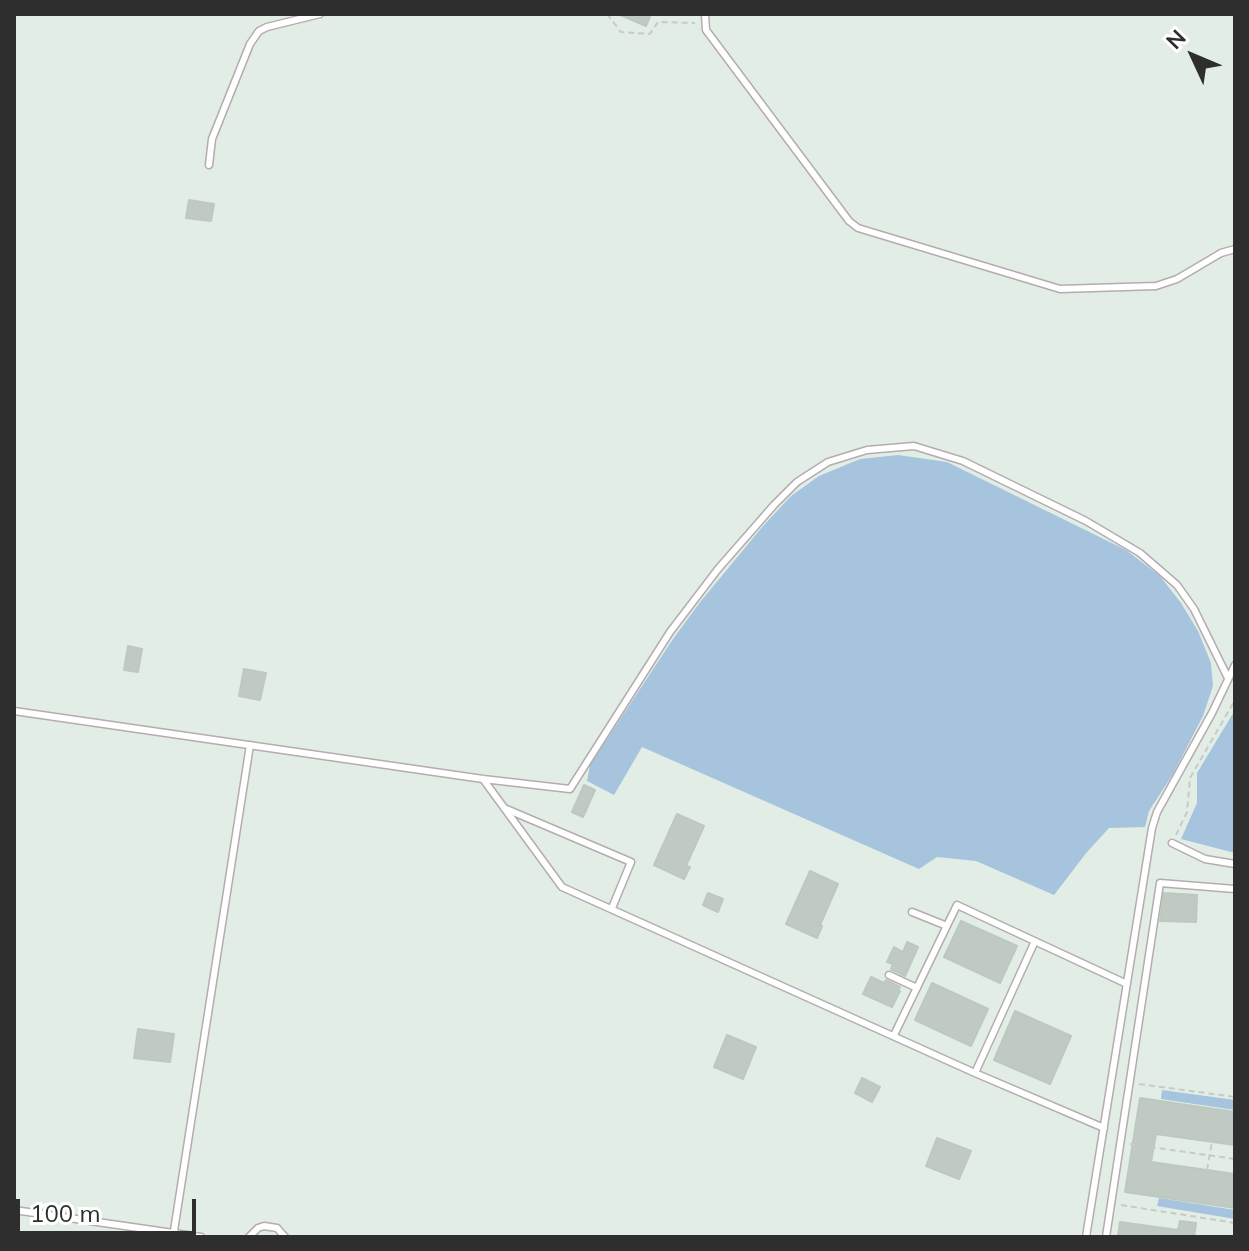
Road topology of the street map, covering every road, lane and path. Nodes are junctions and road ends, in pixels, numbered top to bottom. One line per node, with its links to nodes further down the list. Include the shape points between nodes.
1 (320, 14): 5 (lane, via 259,31 212,139)
2 (607, 14): 4 (path, via 621,32 650,34 658,22)
3 (705, 14): 4 (lane)
4 (705, 24): 6 (lane, via 858,228 1060,289 1156,286)
5 (209, 165)
6 (1235, 249)
7 (1235, 665): 8 (lane)
8 (1228, 678): 12 (lane, via 1194,609 1177,585 1140,553 963,461 914,446 867,450 828,462 797,482 746,537 670,632 570,789); 22 (lane, via 1157,812)
9 (1235, 700): 14 (path, via 1190,778 1187,812)
10 (14, 711): 11 (lane)
11 (250, 745): 12 (lane); 37 (lane)
12 (483, 779): 13 (lane)
13 (504, 808): 17 (lane, via 562,887); 17 (lane, via 631,862)
14 (1172, 843): 15 (lane, via 1205,859)
15 (1235, 864)
16 (1235, 889): 26 (lane, via 1160,883)
17 (612, 908): 24 (lane)
18 (912, 912): 19 (lane)
19 (947, 926): 20 (lane, via 957,905); 23 (lane)
20 (1035, 941): 22 (lane); 25 (lane)
21 (889, 975): 23 (lane)
22 (1127, 984): 28 (lane)
23 (917, 988): 24 (lane)
24 (894, 1035): 25 (lane)
25 (975, 1073): 28 (lane)
26 (1130, 1083): 27 (path); 30 (lane)
27 (1235, 1097)
28 (1104, 1128): 41 (lane)
29 (1212, 1142): 31 (path)
30 (1121, 1143): 31 (path); 34 (lane)
31 (1210, 1155): 32 (path); 33 (path)
32 (1235, 1159)
33 (1207, 1170)
34 (1111, 1203): 36 (path); 42 (lane)
35 (14, 1210): 37 (lane)
36 (1235, 1223)
37 (174, 1235): 38 (lane)
38 (201, 1237)
39 (249, 1237): 40 (lane, via 258,1228 271,1226)
40 (285, 1237)
41 (1086, 1237)
42 (1106, 1237)

